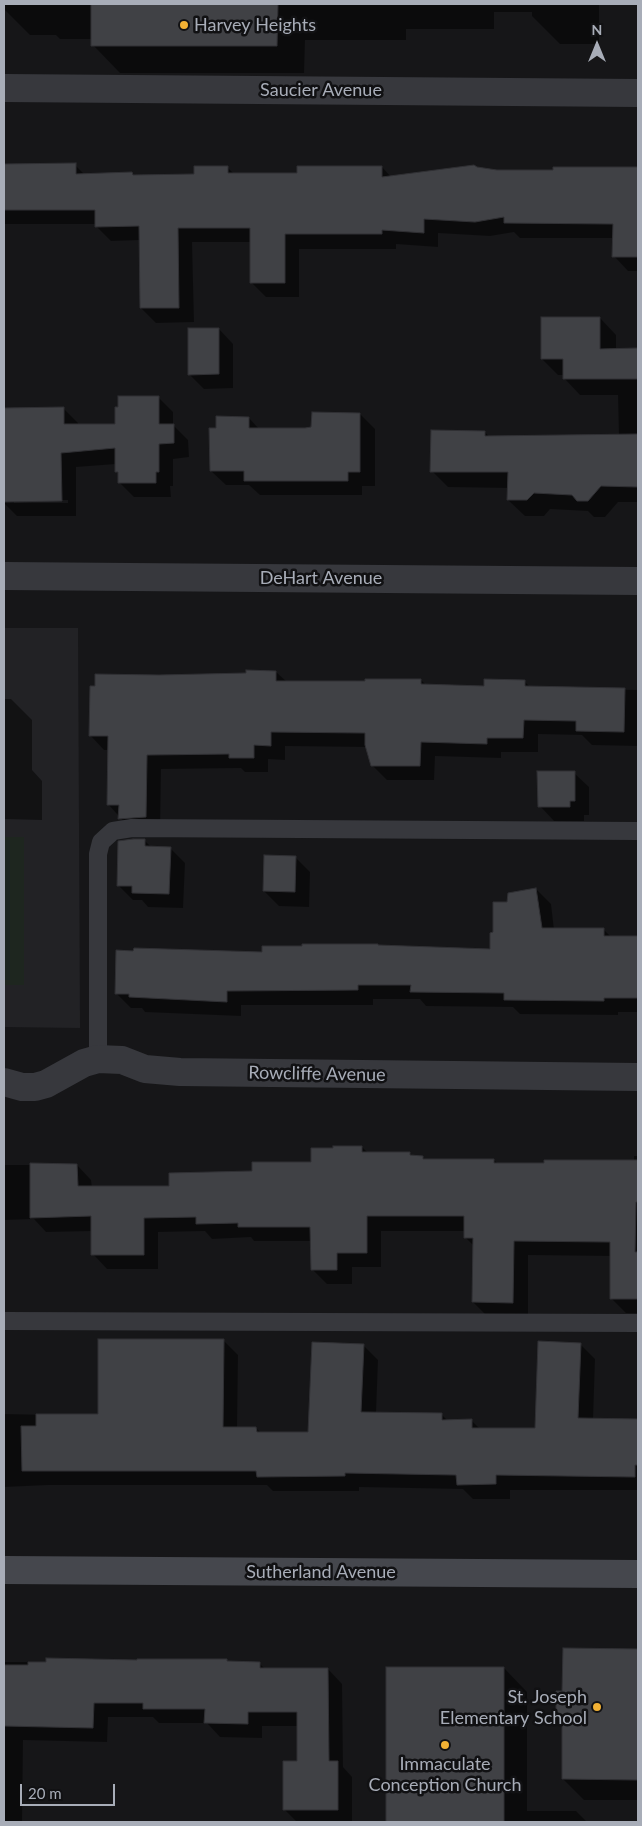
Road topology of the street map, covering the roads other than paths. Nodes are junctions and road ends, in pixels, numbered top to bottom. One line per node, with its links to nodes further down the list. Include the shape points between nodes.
1 (4, 88): 2 (street, Saucier Avenue)
2 (638, 93)
3 (4, 576): 4 (street, DeHart Avenue)
4 (638, 581)
5 (638, 831): 6 (lane, via 132,828 113,831 101,842 98,854)
6 (98, 1059): 7 (street, Rowcliffe Avenue, via 122,1060 153,1071 180,1072); 8 (street, Rowcliffe Avenue, via 46,1084 29,1087)
7 (638, 1077)
8 (4, 1082)
9 (4, 1321): 10 (lane)
10 (638, 1323)
11 (4, 1570): 12 (street, Sutherland Avenue)
12 (638, 1574)

